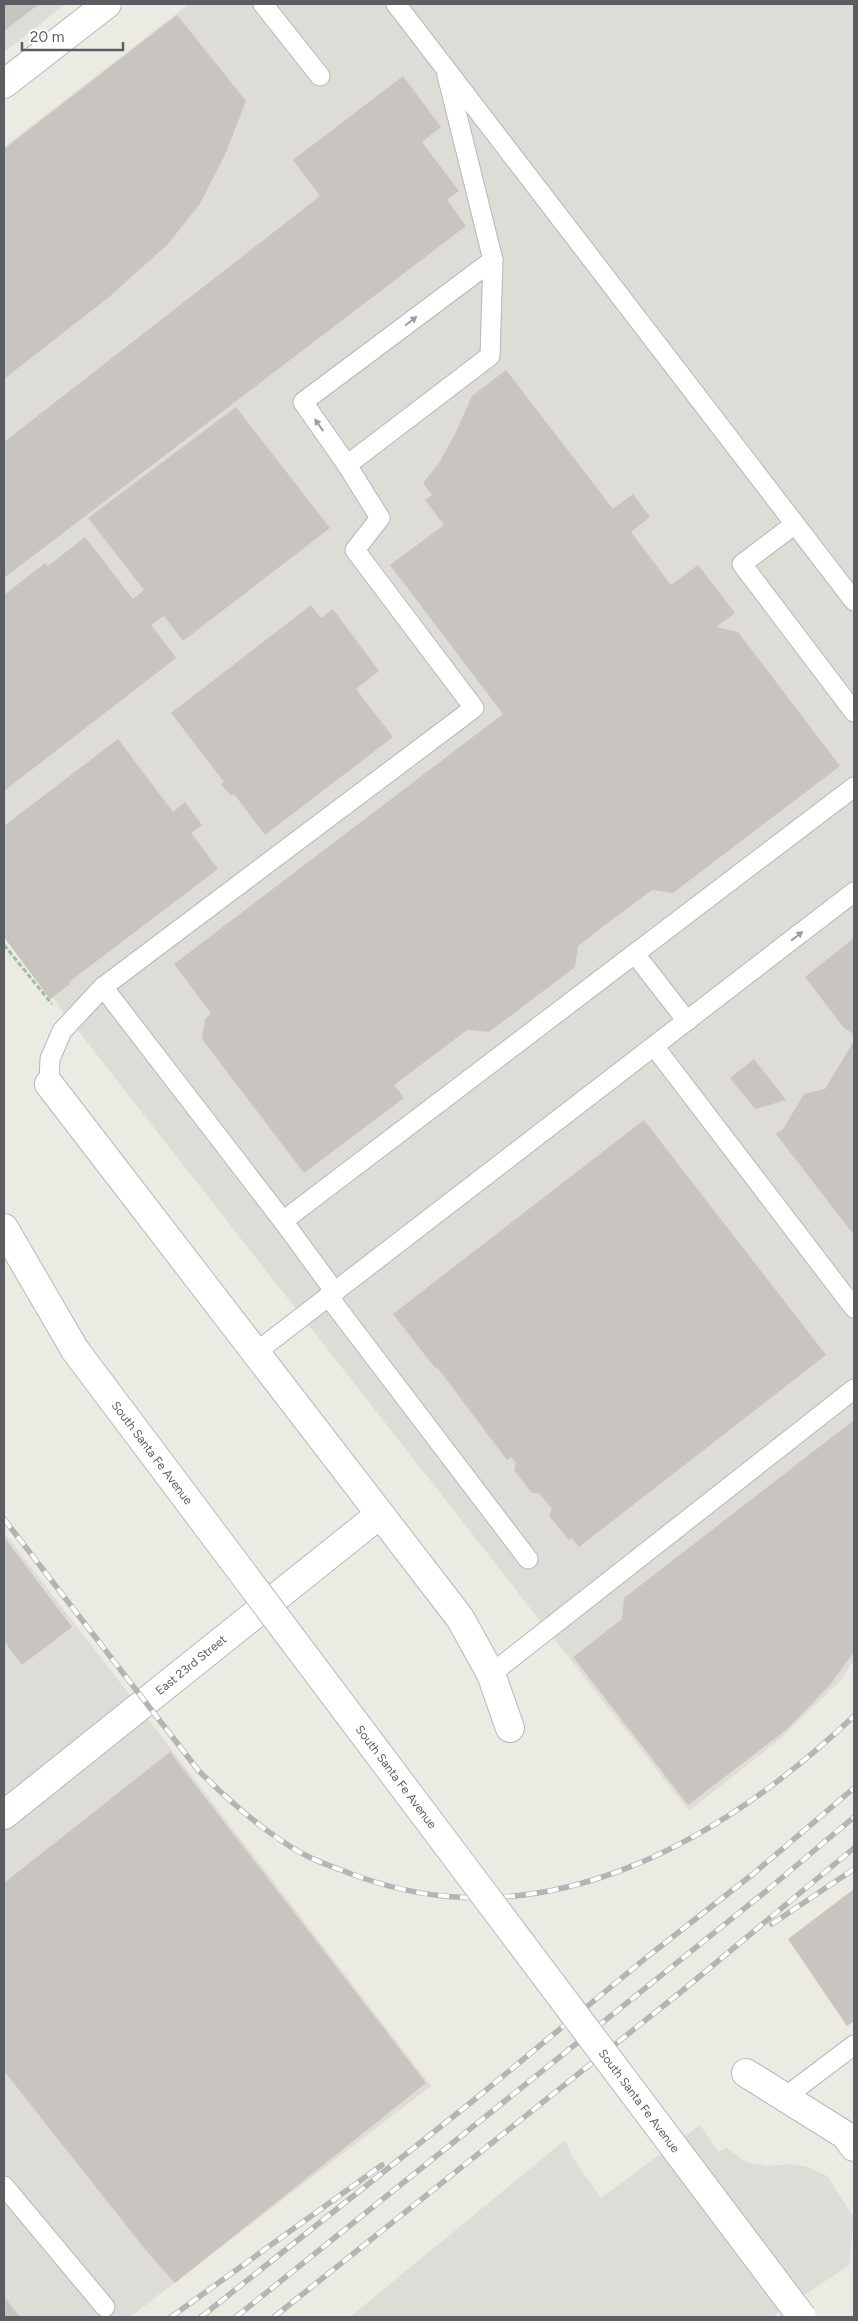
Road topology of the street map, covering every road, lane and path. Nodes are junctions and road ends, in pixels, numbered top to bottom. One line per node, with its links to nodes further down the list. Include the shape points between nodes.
1 (107, 4): 6 (street)
2 (263, 4): 5 (lane)
3 (396, 4): 4 (lane)
4 (444, 66): 7 (lane); 9 (lane)
5 (320, 76)
6 (4, 84)
7 (493, 260): 8 (lane, via 490,356); 8 (lane, one-way to 7, via 303,402)
8 (347, 465): 16 (lane, via 380,518 355,550 474,708)
9 (795, 524): 10 (lane); 11 (lane, via 742,564)
10 (854, 601)
11 (854, 712)
12 (854, 787): 15 (lane)
13 (854, 892): 17 (lane, one-way to 13)
14 (4, 945): 18 (path)
15 (634, 954): 17 (lane); 21 (lane)
16 (103, 986): 18 (lane); 21 (lane)
17 (687, 1021): 19 (lane)
18 (68, 1024): 20 (lane, via 50,1059)
19 (654, 1046): 23 (lane); 24 (lane)
20 (49, 1084): 25 (street)
21 (284, 1222): 23 (lane)
22 (4, 1228): 38 (street, South Santa Fe Avenue, bridge, via 76,1350)
23 (331, 1294): 25 (lane); 28 (lane)
24 (854, 1308)
25 (255, 1353): 27 (street)
26 (854, 1390): 29 (lane)
27 (379, 1515): 29 (street, via 460,1618); 31 (street, East 23rd Street)
28 (528, 1559)
29 (491, 1674): 30 (street)
30 (510, 1728)
31 (4, 1815)
32 (854, 2045): 34 (lane)
33 (746, 2073): 34 (street)
34 (785, 2098): 35 (street, via 845,2135)
35 (854, 2147)
36 (4, 2186): 37 (lane)
37 (105, 2307)
38 (802, 2317)

